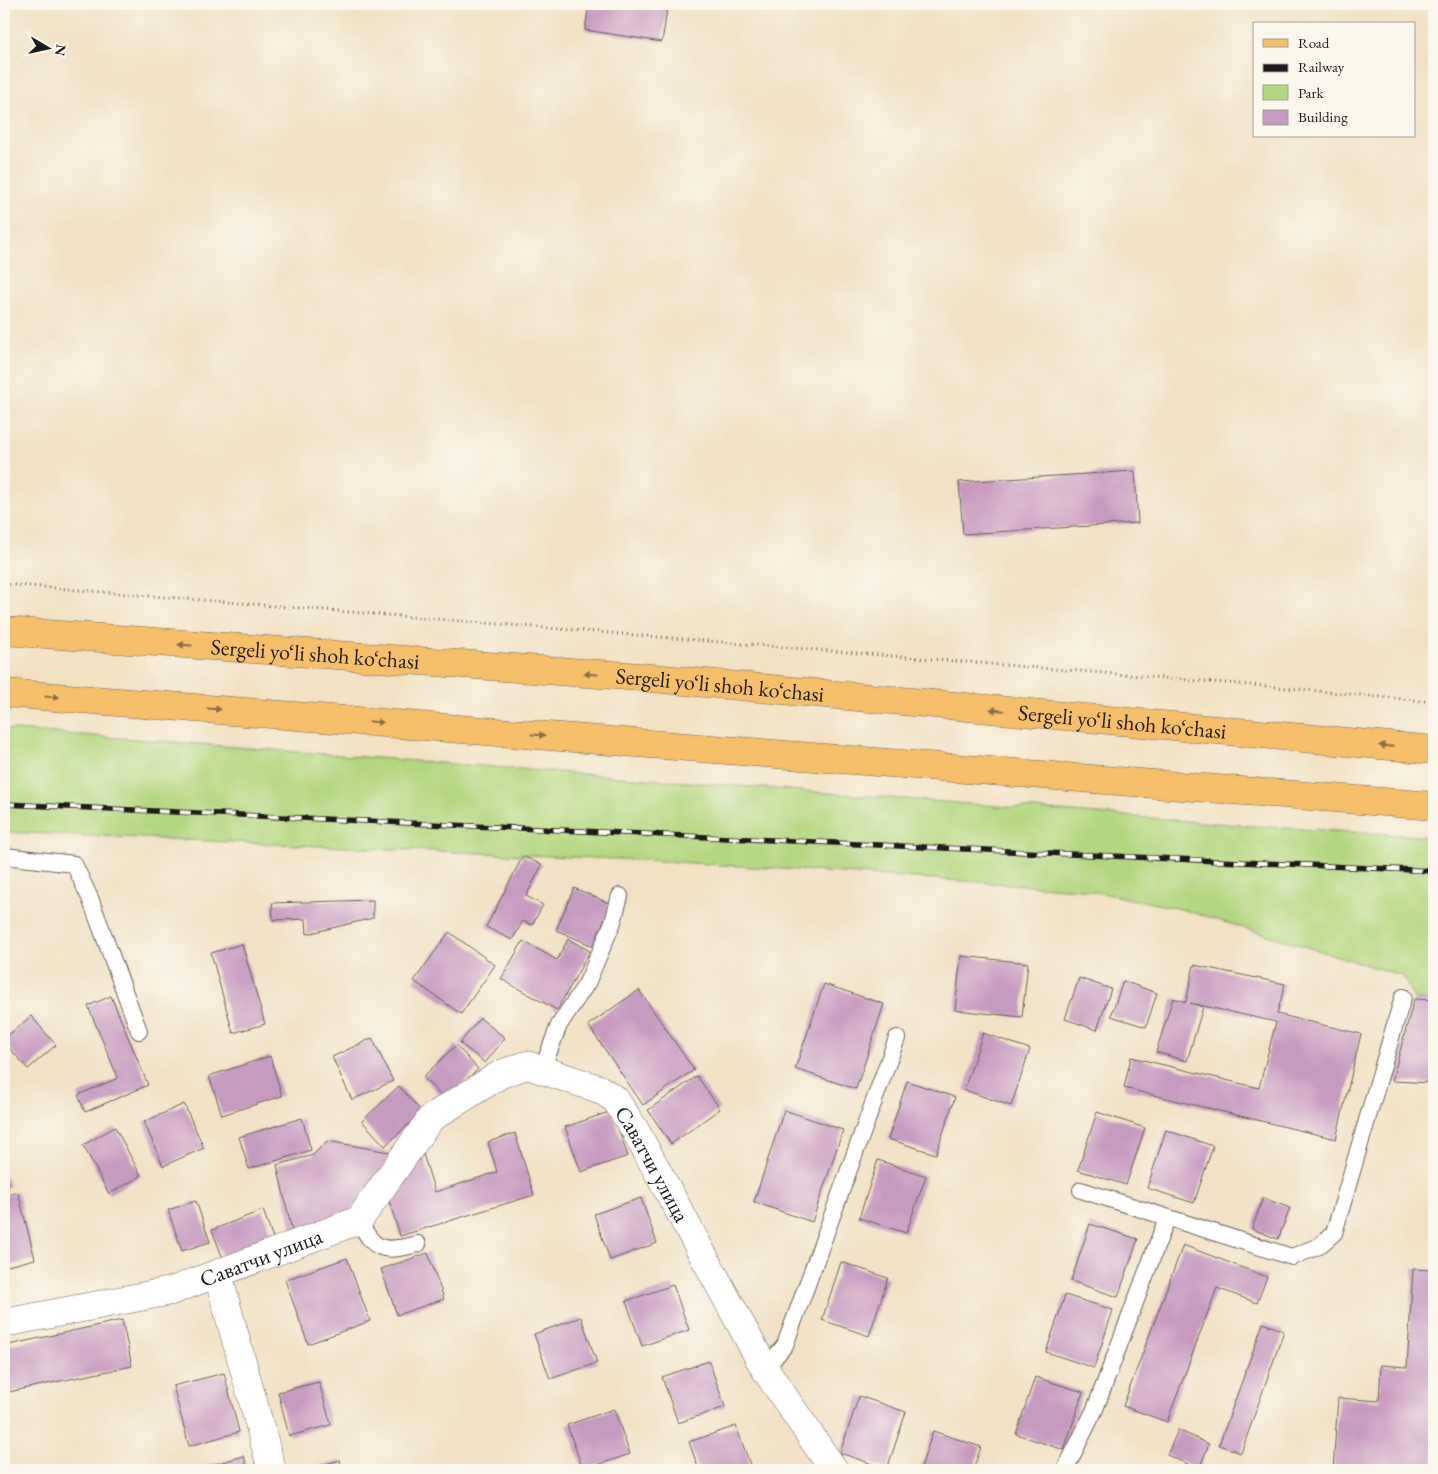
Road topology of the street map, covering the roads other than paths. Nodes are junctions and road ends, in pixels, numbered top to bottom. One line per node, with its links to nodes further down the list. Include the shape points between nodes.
1 (4, 632): 3 (main road, Sergeli yo‘li shoh ko‘chasi, one-way to 1, via 641,677)
2 (4, 693): 4 (main road, one-way to 4)
3 (1434, 750)
4 (1434, 806)
5 (4, 856): 8 (lane, via 74,864 90,898)
6 (620, 896): 10 (lane, via 613,922 590,974 558,1025)
7 (1403, 997): 12 (lane, via 1334,1233 1319,1246 1292,1257)
8 (139, 1031)
9 (897, 1038): 17 (lane, via 785,1345)
10 (542, 1070): 13 (street, Саватчи улица, via 527,1065 501,1074 432,1118); 17 (street, Саватчи улица, via 580,1081 615,1099 636,1130)
11 (1081, 1190): 12 (lane)
12 (1167, 1218): 20 (lane, via 1095,1409)
13 (359, 1220): 14 (lane, via 366,1234 381,1248 395,1250); 15 (street, Саватчи улица)
14 (418, 1244)
15 (218, 1275): 16 (street, Саватчи улица, via 171,1291); 18 (street)
16 (4, 1323)
17 (765, 1369): 19 (street, Саватчи улица)
18 (272, 1470)
19 (834, 1470)
20 (1065, 1470)

